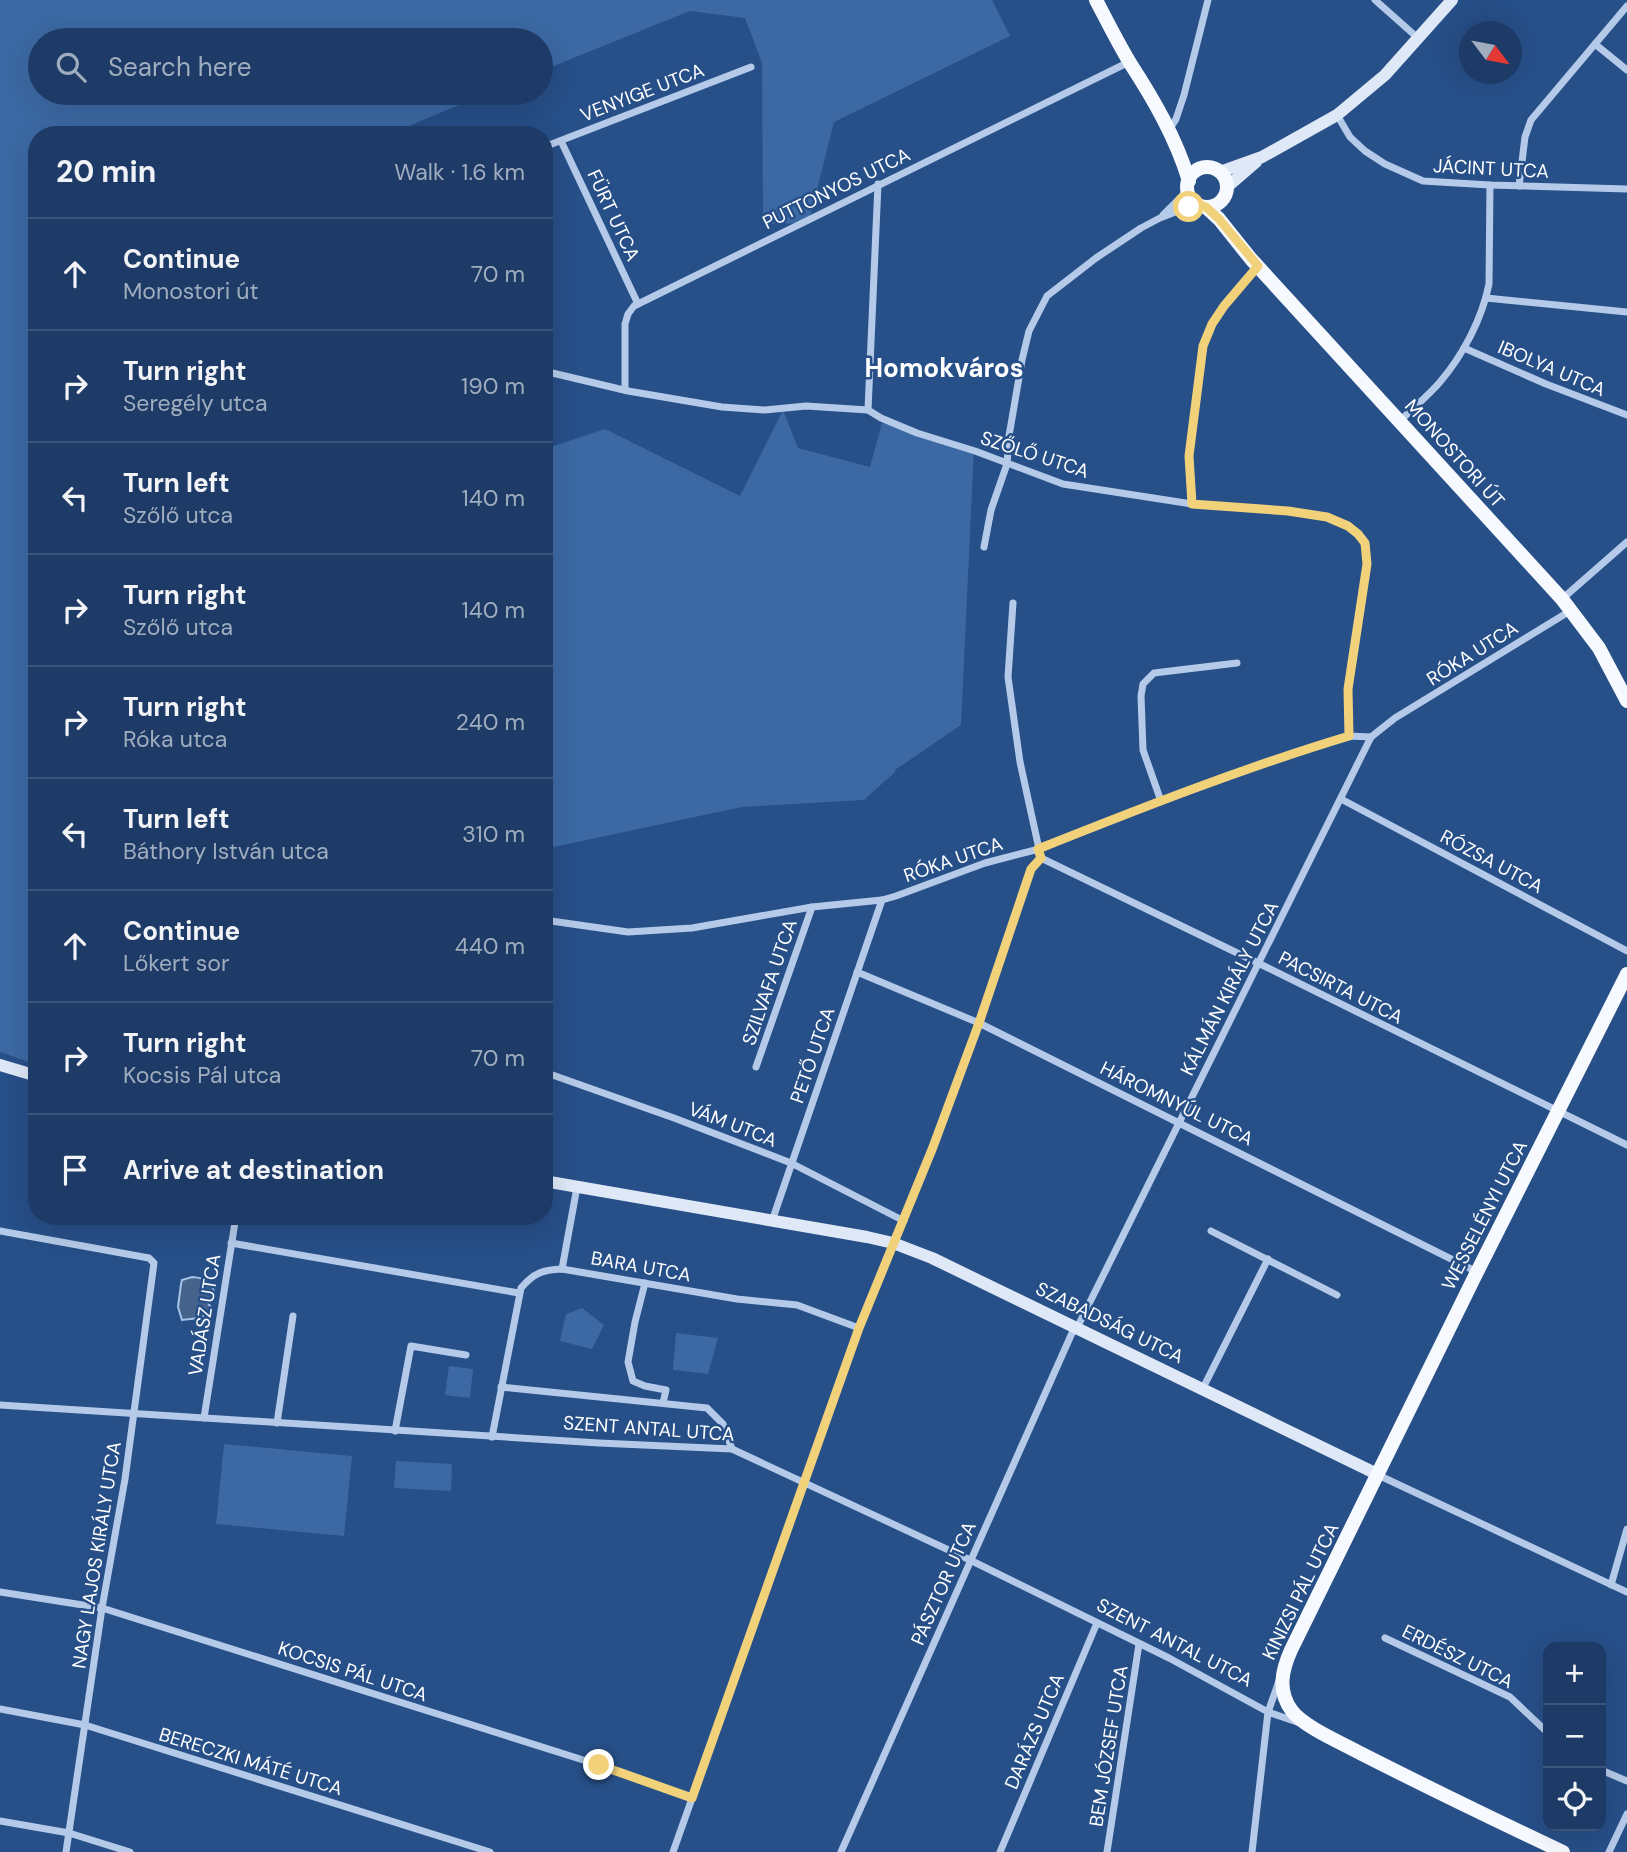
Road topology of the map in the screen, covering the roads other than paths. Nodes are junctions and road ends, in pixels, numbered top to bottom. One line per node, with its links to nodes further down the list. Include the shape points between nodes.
1 (1096, 0): 8 (main road)
2 (1208, 0): 12 (street)
3 (1375, 0): 6 (street)
4 (1452, 0): 6 (main road)
5 (1627, 6): 7 (street)
6 (1419, 39): 11 (main road)
7 (1595, 44): 10 (street); 21 (street, via 1531,120)
8 (1130, 62): 12 (main road); 18 (street, PUTTONYOS UTCA)
9 (751, 67): 13 (street, VENYIGE UTCA)
10 (1627, 70)
11 (1337, 115): 15 (main road); 20 (street, JÁCINT UTCA, via 1365,151 1408,176)
12 (1171, 134): 16 (main road); 19 (main road)
13 (561, 141): 14 (street, VENYIGE UTCA); 29 (street, FÜRT UTCA)
14 (553, 144)
15 (1262, 157): 17 (main road); 23 (main road)
16 (1203, 168): 17 (main road); 19 (main road)
17 (1220, 172): 23 (main road, via 1226,182)
18 (878, 184): 29 (street, PUTTONYOS UTCA); 34 (street)
19 (1188, 184): 24 (main road, via 1192,199); 25 (street)
20 (1490, 185): 21 (street, JÁCINT UTCA); 28 (street)
21 (1519, 186): 22 (street, JÁCINT UTCA)
22 (1627, 189)
23 (1225, 193): 24 (main road, via 1215,205); 26 (main road, MONOSTORI ÚT)
24 (1201, 205): 25 (street); 26 (main road, MONOSTORI ÚT)
25 (1160, 218): 37 (street, via 1047,296 1029,331)
26 (1239, 242): 27 (main road, MONOSTORI ÚT)
27 (1258, 266): 36 (main road, MONOSTORI ÚT); 38 (street, via 1224,306 1203,346 1189,456)
28 (1486, 298): 30 (street); 31 (street)
29 (638, 303): 33 (street, via 625,324)
30 (1627, 312)
31 (1465, 348): 35 (street, IBOLYA UTCA); 36 (street, via 1439,383)
32 (553, 373): 33 (street, SZŐLŐ UTCA)
33 (625, 390): 34 (street, SZŐLŐ UTCA, via 722,407)
34 (869, 410): 37 (street, SZŐLŐ UTCA, via 917,433)
35 (1627, 415)
36 (1400, 421): 42 (main road, MONOSTORI ÚT)
37 (1006, 464): 38 (street, SZŐLŐ UTCA, via 1063,484); 40 (street)
38 (1192, 504): 46 (street, SZŐLŐ UTCA, via 1327,517 1348,526 1365,543 1367,564 1348,689)
39 (1627, 542): 42 (street, RÓKA UTCA)
40 (984, 547)
41 (1013, 603): 50 (street, via 1007,677)
42 (1567, 605): 44 (main road, MONOSTORI ÚT); 47 (street, RÓKA UTCA)
43 (1237, 663): 49 (street, via 1154,673 1143,684 1143,750)
44 (1621, 680): 45 (main road, MONOSTORI ÚT)
45 (1627, 701)
46 (1349, 736): 47 (street, RÓKA UTCA); 49 (street, RÓKA UTCA)
47 (1371, 737): 48 (street, KÁLMÁN KIRÁLY UTCA)
48 (1341, 799): 55 (street, RÓZSA UTCA); 56 (street, KÁLMÁN KIRÁLY UTCA)
49 (1161, 801): 50 (street, RÓKA UTCA)
50 (1038, 849): 51 (street); 52 (street, RÓKA UTCA)
51 (1041, 858): 56 (street, PACSIRTA UTCA); 59 (street, via 1031,869)
52 (882, 900): 53 (street, RÓKA UTCA); 57 (street, PETŐ UTCA)
53 (812, 907): 54 (street, RÓKA UTCA, via 692,928 628,932); 61 (street, SZILVAFA UTCA)
54 (553, 921)
55 (1627, 951)
56 (1260, 964): 64 (street, PACSIRTA UTCA); 65 (street, KÁLMÁN KIRÁLY UTCA)
57 (857, 972): 59 (street, HÁROMNYÚL UTCA); 67 (street, PETŐ UTCA)
58 (1627, 974): 64 (main road, WESSELÉNYI UTCA)
59 (979, 1023): 65 (street, HÁROMNYÚL UTCA); 70 (street)
60 (0, 1065): 62 (main road)
61 (756, 1067)
62 (28, 1073)
63 (553, 1075): 67 (street, VÁM UTCA)
64 (1558, 1112): 66 (street, PACSIRTA UTCA); 79 (main road, WESSELÉNYI UTCA)
65 (1180, 1122): 79 (street, HÁROMNYÚL UTCA); 85 (street, KÁLMÁN KIRÁLY UTCA)
66 (1627, 1146)
67 (791, 1163): 70 (street, VÁM UTCA); 71 (street, PETŐ UTCA)
68 (553, 1183): 69 (main road, SZABADSÁG UTCA)
69 (577, 1187): 71 (main road, SZABADSÁG UTCA); 78 (street)
70 (904, 1220): 76 (street)
71 (772, 1221): 76 (main road, SZABADSÁG UTCA)
72 (235, 1225): 75 (street, VADÁSZ UTCA)
73 (0, 1231): 91 (street, NAGY LAJOS KIRÁLY UTCA, via 149,1258 154,1263)
74 (1211, 1231): 77 (street)
75 (232, 1243): 81 (street); 92 (street, VADÁSZ UTCA)
76 (893, 1243): 84 (street); 85 (main road, SZABADSÁG UTCA)
77 (1268, 1259): 82 (street); 88 (street)
78 (562, 1269): 80 (street, BARA UTCA); 81 (street, BARA UTCA, via 532,1276)
79 (1478, 1272): 97 (main road, WESSELÉNYI UTCA)
80 (645, 1283): 84 (street, BARA UTCA, via 797,1306); 89 (street, via 628,1362 633,1381 666,1390)
81 (519, 1293): 87 (street)
82 (1338, 1295)
83 (293, 1316): 93 (street)
84 (859, 1328): 98 (street)
85 (1077, 1328): 88 (main road, SZABADSÁG UTCA); 100 (street, PÁSZTOR UTCA)
86 (466, 1355): 94 (street, via 411,1346)
87 (501, 1387): 89 (street); 95 (street)
88 (1203, 1388): 97 (main road, SZABADSÁG UTCA)
89 (663, 1403): 96 (street, via 707,1408 723,1424)
90 (0, 1405): 91 (street, SZENT ANTAL UTCA)
91 (134, 1413): 92 (street, SZENT ANTAL UTCA); 104 (street, NAGY LAJOS KIRÁLY UTCA)
92 (204, 1418): 93 (street, SZENT ANTAL UTCA)
93 (277, 1423): 94 (street, SZENT ANTAL UTCA)
94 (395, 1431): 95 (street, SZENT ANTAL UTCA)
95 (492, 1437): 96 (street, SZENT ANTAL UTCA)
96 (732, 1449): 98 (street, SZENT ANTAL UTCA)
97 (1377, 1474): 101 (street, SZABADSÁG UTCA); 108 (main road, KINIZSI PÁL UTCA)
98 (804, 1483): 100 (street, SZENT ANTAL UTCA); 116 (street)
99 (1627, 1529): 101 (street)
100 (970, 1560): 105 (street, SZENT ANTAL UTCA); 124 (street, PÁSZTOR UTCA)
101 (1611, 1585): 103 (street, SZABADSÁG UTCA)
102 (0, 1592): 104 (street, KOCSIS PÁL UTCA)
103 (1627, 1592)
104 (102, 1608): 111 (street, NAGY LAJOS KIRÁLY UTCA); 116 (street, KOCSIS PÁL UTCA)
105 (1097, 1623): 107 (street, SZENT ANTAL UTCA); 125 (street, DARÁZS UTCA)
106 (1385, 1638): 112 (street, ERDÉSZ UTCA, via 1510,1697)
107 (1139, 1644): 110 (street, SZENT ANTAL UTCA); 126 (street, BEM JÓZSEF UTCA)
108 (1283, 1670): 110 (street, KINIZSI PÁL UTCA); 113 (main road, SZENT ANTAL UTCA, via 1288,1705)
109 (0, 1709): 111 (street, BERECZKI MÁTÉ UTCA)
110 (1268, 1712): 113 (street, SZENT ANTAL UTCA); 127 (street, KINIZSI PÁL UTCA)
111 (85, 1725): 119 (street, NAGY LAJOS KIRÁLY UTCA); 122 (street, BERECZKI MÁTÉ UTCA)
112 (1543, 1728)
113 (1317, 1730): 128 (main road, SZENT ANTAL UTCA)
114 (1606, 1772): 115 (street)
115 (1627, 1781)
116 (692, 1798): 123 (street)
117 (1627, 1814): 129 (street)
118 (0, 1821): 119 (street)
119 (69, 1833): 120 (street, NAGY LAJOS KIRÁLY UTCA); 121 (street)
120 (66, 1852)
121 (130, 1852)
122 (490, 1852)
123 (673, 1852)
124 (841, 1852)
125 (1000, 1852)
126 (1107, 1852)
127 (1252, 1852)
128 (1563, 1852)
129 (1609, 1852)

